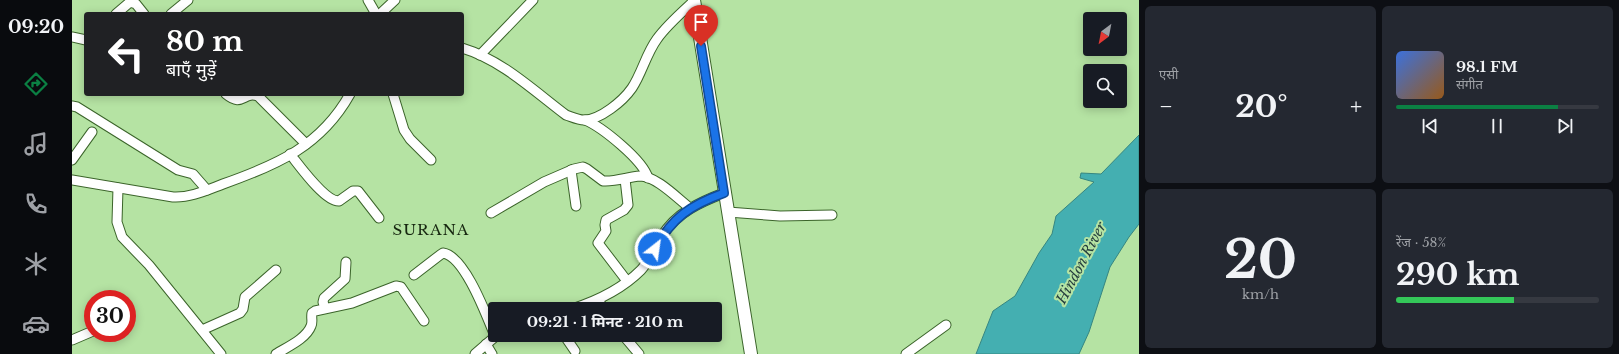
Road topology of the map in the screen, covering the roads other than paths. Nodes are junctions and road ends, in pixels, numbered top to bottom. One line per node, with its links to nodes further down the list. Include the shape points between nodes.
1 (188, 0): 6 (street)
2 (368, 0): 9 (street)
3 (395, 0): 10 (street)
4 (533, 0): 14 (street)
5 (694, 1): 21 (street, via 657,38 627,94 611,109); 33 (street)
6 (183, 10)
7 (118, 12): 8 (street, via 130,2 136,4)
8 (142, 12)
9 (375, 12)
10 (382, 12)
11 (72, 36): 12 (street)
12 (84, 39)
13 (464, 49): 14 (street)
14 (480, 55): 21 (street, via 506,69 566,115)
15 (229, 96): 16 (street, via 239,100)
16 (249, 96)
17 (258, 96): 23 (street)
18 (349, 96): 23 (street, via 328,125)
19 (394, 96): 26 (street, via 404,130 410,140)
20 (72, 106): 32 (street, via 178,170 193,174)
21 (585, 120): 28 (street, via 608,133 633,156)
22 (92, 132): 25 (street)
23 (306, 144): 24 (street)
24 (290, 154): 32 (street, via 274,165); 39 (street, via 310,180 332,200 339,201 353,191 358,191)
25 (72, 160)
26 (430, 160)
27 (571, 170): 29 (street, via 587,169 603,181); 34 (street); 37 (street)
28 (648, 178): 29 (street, via 641,176); 35 (street)
29 (625, 179): 43 (street, via 628,205 606,220 606,231 598,243)
30 (72, 180): 31 (street)
31 (118, 188): 32 (street, via 181,197); 50 (street, via 117,222 122,237 149,265)
32 (207, 190)
33 (724, 193): 35 (street); 36 (street)
34 (576, 206)
35 (690, 208): 43 (street, via 670,226 642,269)
36 (728, 212): 38 (street, via 780,216); 62 (street)
37 (491, 213)
38 (832, 214)
39 (379, 218)
40 (346, 262): 46 (street, via 345,279 324,298)
41 (276, 270): 50 (street, via 245,297 240,312)
42 (414, 275): 47 (street, via 440,255 444,253 452,256 473,286)
43 (627, 281): 44 (street)
44 (598, 300): 45 (street)
45 (592, 302)
46 (325, 308): 48 (street, via 352,303 398,286); 58 (street, via 312,314 311,326 304,336)
47 (488, 318)
48 (424, 321)
49 (946, 325): 63 (street)
50 (202, 330): 57 (street)
51 (84, 335): 52 (street)
52 (72, 340)
53 (569, 342): 56 (street)
54 (629, 342): 61 (street)
55 (486, 344): 59 (street); 60 (street)
56 (575, 351)
57 (221, 354)
58 (276, 354)
59 (475, 354)
60 (492, 354)
61 (639, 354)
62 (751, 354)
63 (906, 354)

